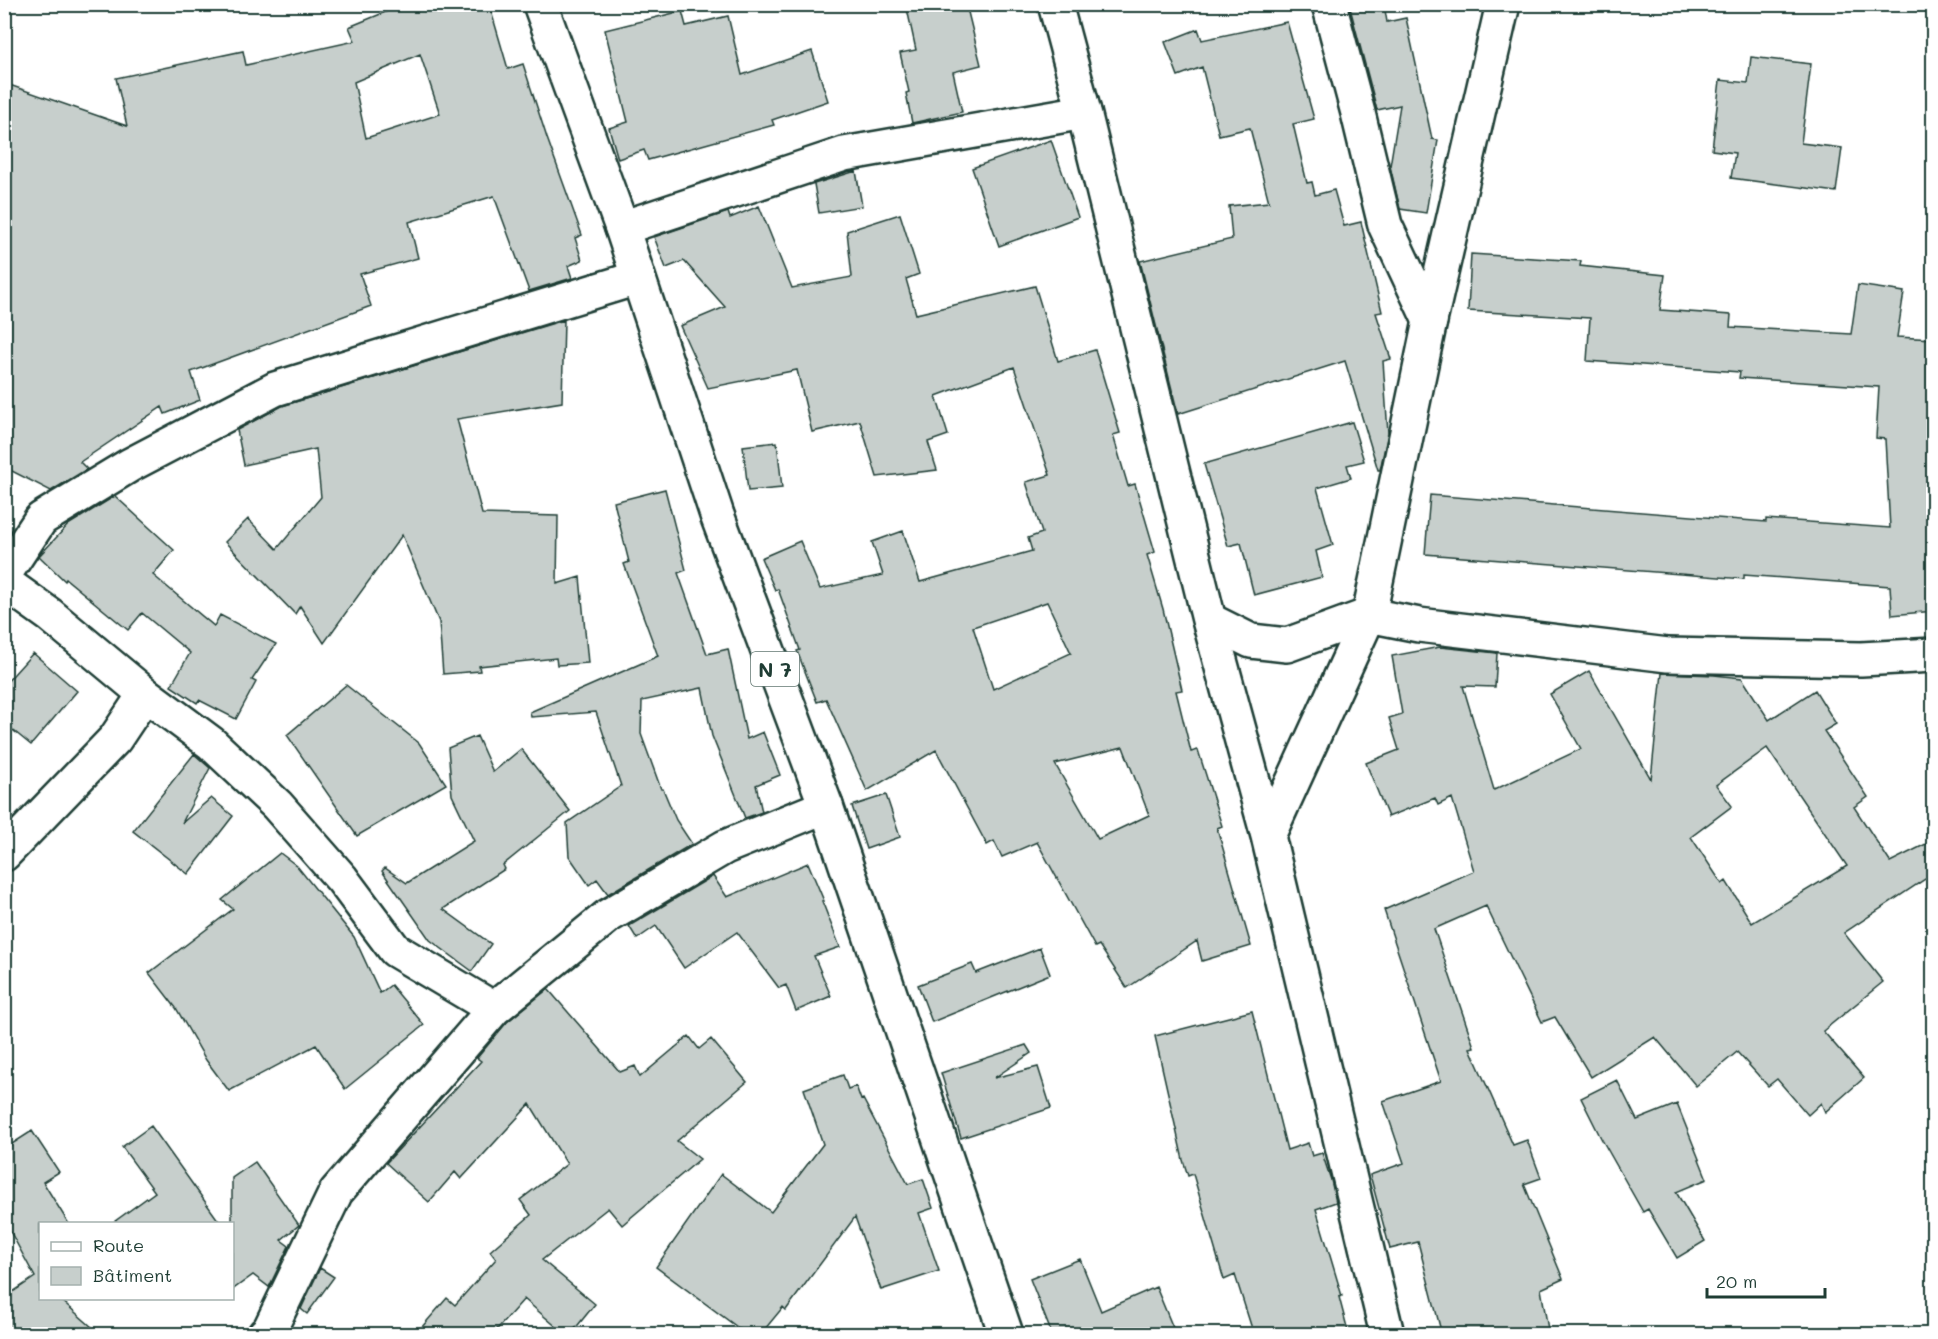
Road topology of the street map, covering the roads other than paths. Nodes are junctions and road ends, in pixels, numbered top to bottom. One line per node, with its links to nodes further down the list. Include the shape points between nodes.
1 (540, 4): 6 (street, N 7)
2 (1055, 4): 5 (street)
3 (1329, 4): 8 (street, via 1385,225)
4 (1503, 4): 8 (street)
5 (1084, 112): 6 (street, via 844,154); 12 (street)
6 (622, 228): 7 (street, N 7)
7 (637, 278): 9 (street, via 275,389 130,465 41,519); 15 (street, N 7, via 717,515)
8 (1430, 321): 11 (street)
9 (4, 575)
10 (4, 582): 14 (street)
11 (1369, 615): 12 (street, via 1287,645 1251,641); 13 (street, via 1419,625 1668,655 1861,659); 16 (street)
12 (1209, 620): 16 (street)
13 (1934, 655)
14 (145, 694): 17 (street, via 115,739); 18 (street, via 211,743 278,805 342,879 395,950)
15 (826, 806): 18 (street, via 725,847 608,916); 20 (street, N 7)
16 (1268, 836): 21 (street)
17 (4, 854)
18 (494, 1009): 19 (street, via 336,1192)
19 (265, 1335)
20 (1006, 1335)
21 (1387, 1335)

